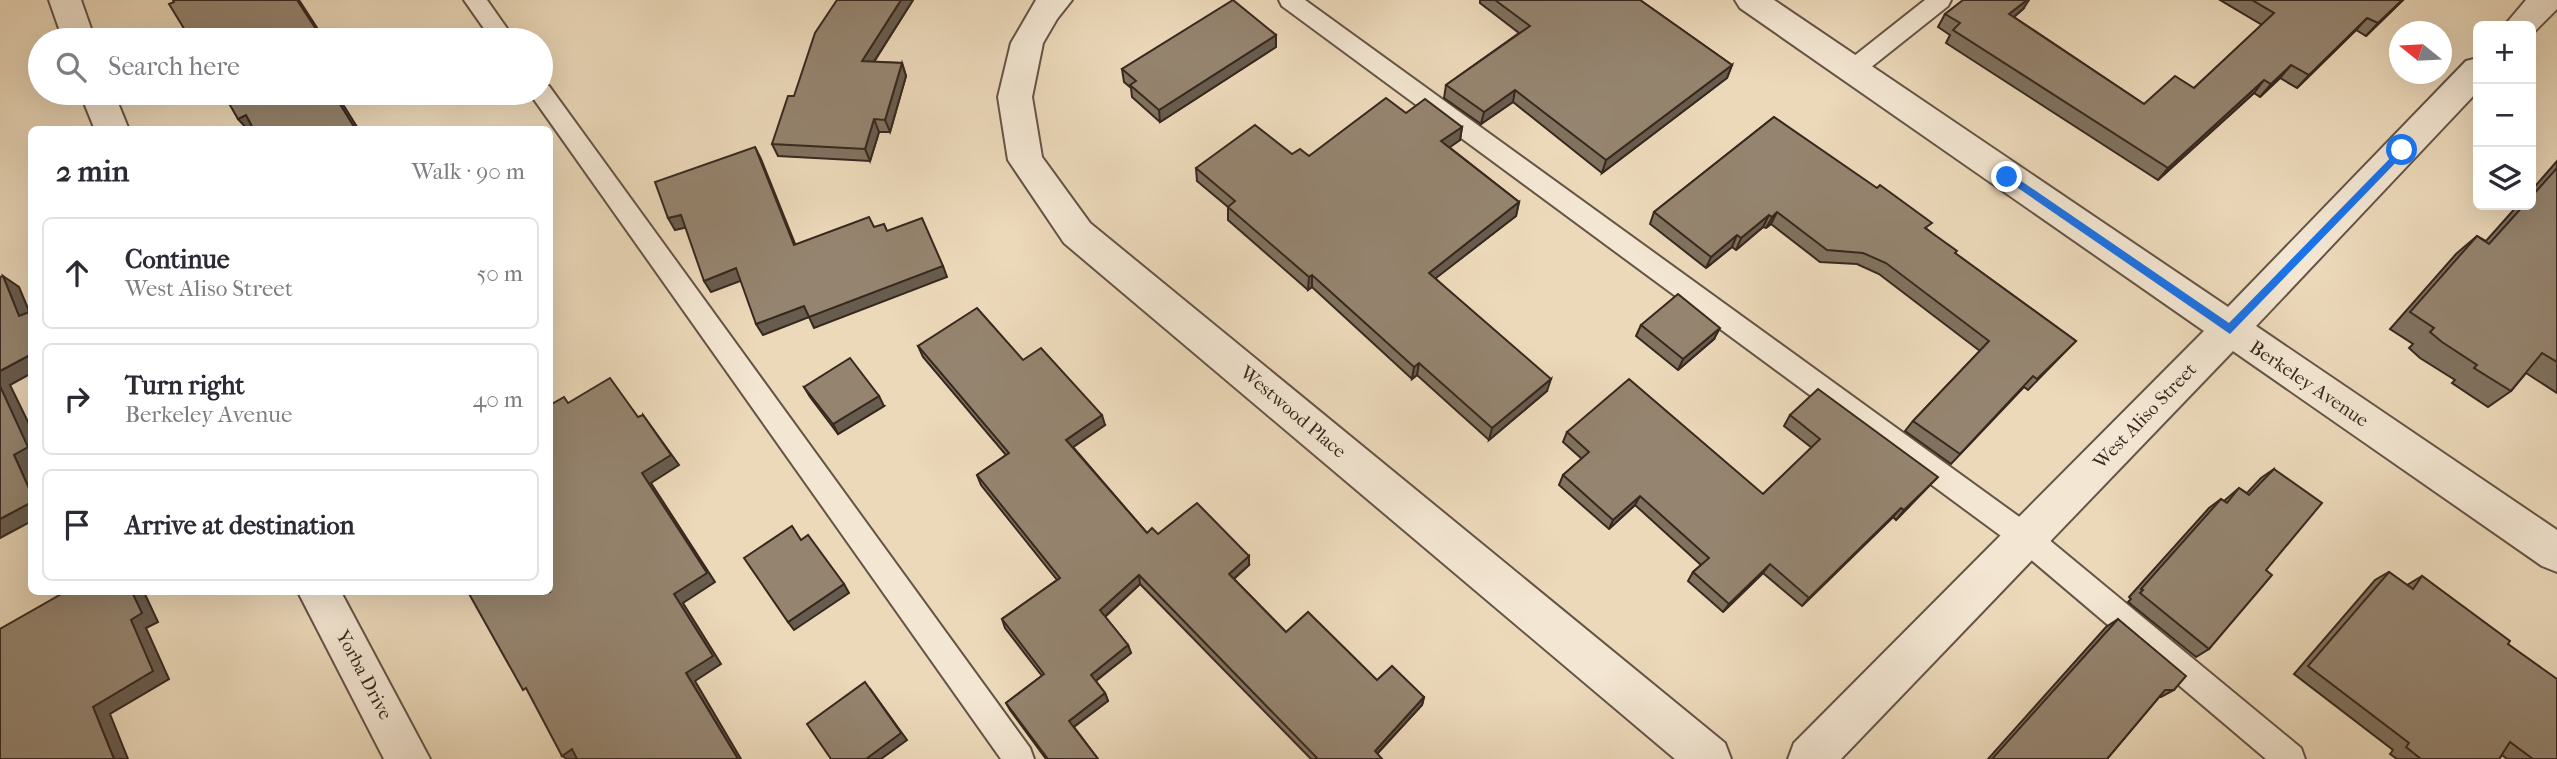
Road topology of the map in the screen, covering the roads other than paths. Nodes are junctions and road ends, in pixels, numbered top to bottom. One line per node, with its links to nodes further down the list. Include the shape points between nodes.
1 (65, 0): 9 (street)
2 (475, 0): 10 (lane)
3 (1056, 0): 22 (street, Westwood Place, via 1027,44 1015,97 1025,160 1077,233)
4 (1290, 0): 17 (lane)
5 (1751, 0): 11 (street, Berkeley Avenue)
6 (1941, 0): 11 (lane)
7 (2546, 0): 8 (street)
8 (2525, 21)
9 (75, 28)
10 (495, 28)
11 (1852, 70): 16 (street, Berkeley Avenue)
12 (2473, 75): 16 (street, West Aliso Street)
13 (102, 105): 15 (street)
14 (550, 105): 21 (lane)
15 (110, 126)
16 (2230, 329): 17 (street, West Aliso Street); 18 (street, Berkeley Avenue)
17 (2025, 538): 23 (street, West Aliso Street); 24 (lane)
18 (2557, 553)
19 (321, 595): 20 (street, Yorba Drive)
20 (408, 759)
21 (1020, 759)
22 (1709, 759)
23 (1810, 759)
24 (2290, 759)

